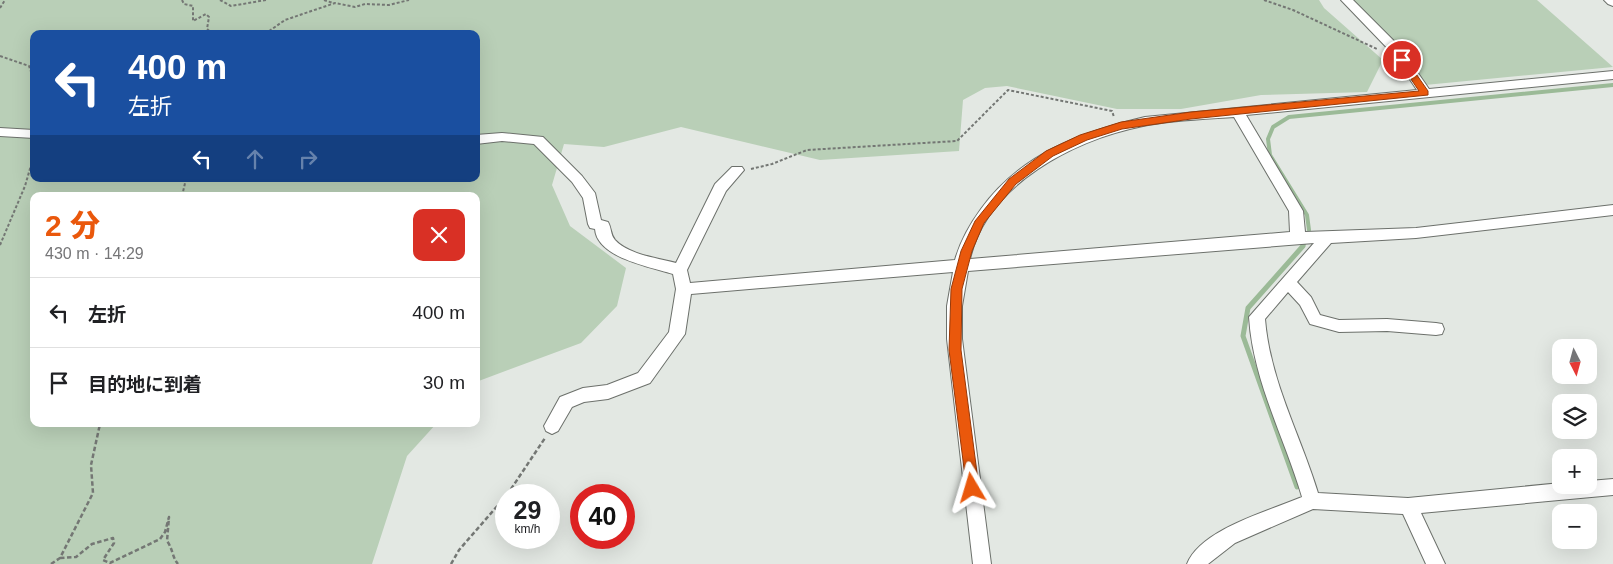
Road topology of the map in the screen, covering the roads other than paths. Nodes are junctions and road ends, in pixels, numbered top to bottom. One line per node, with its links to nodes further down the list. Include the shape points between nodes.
1 (1347, 0): 3 (street, via 1396,50)
2 (1613, 75): 3 (street)
3 (1425, 93): 4 (street)
4 (1238, 111): 10 (street, via 1296,211); 12 (street, via 1121,126 1083,138 1049,154 1022,172 990,207)
5 (0, 132): 6 (street)
6 (30, 134)
7 (480, 140): 13 (street, via 502,137 538,140 577,179 590,197 595,224 605,221 602,232 611,245 623,253)
8 (737, 170): 13 (street, via 720,188)
9 (1613, 210): 11 (street, via 1416,232)
10 (1298, 237): 11 (street); 12 (street)
11 (1327, 238): 14 (street)
12 (961, 266): 15 (street); 21 (street, via 956,296 955,350)
13 (680, 270): 15 (street)
14 (1287, 282): 16 (street, via 1306,301 1314,320 1339,326); 19 (street, via 1257,317 1257,341 1268,382 1306,476)
15 (684, 289): 17 (street, via 676,334 644,378 608,392 583,395 566,402)
16 (1436, 329)
17 (552, 426)
18 (1613, 487): 20 (street)
19 (1312, 501): 20 (street); 22 (street, via 1228,537 1205,553)
20 (1408, 506): 23 (street)
21 (982, 564)
22 (1196, 564)
23 (1436, 564)

